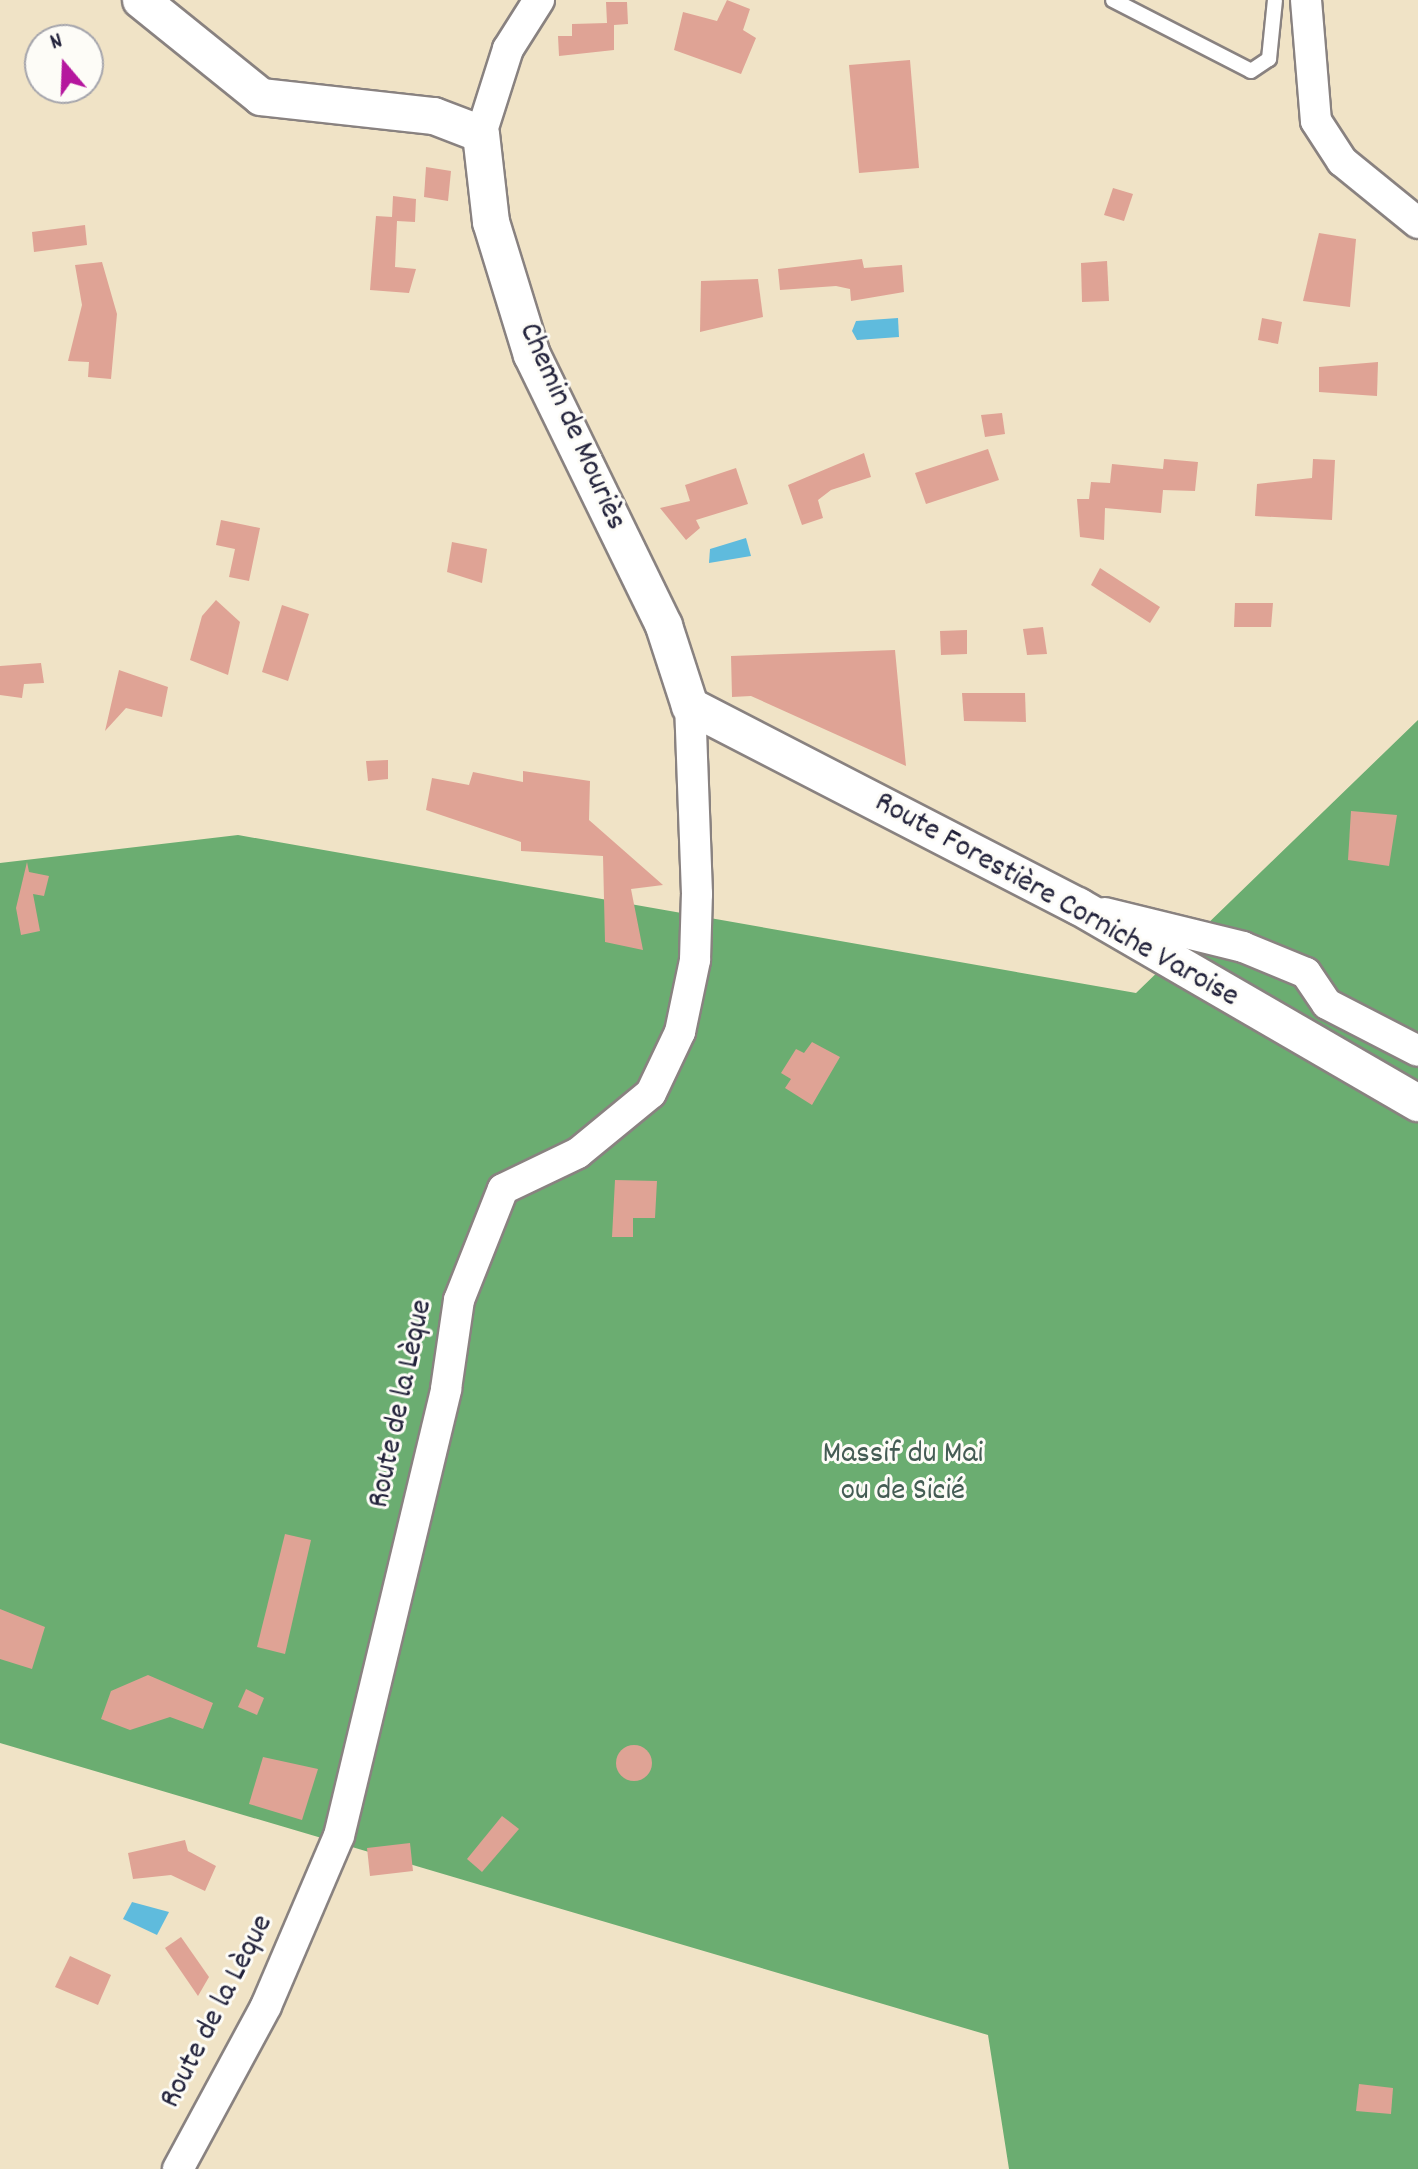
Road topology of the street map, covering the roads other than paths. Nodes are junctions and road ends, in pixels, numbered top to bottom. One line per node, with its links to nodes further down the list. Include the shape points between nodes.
1 (141, 0): 6 (street, via 261,97 434,116)
2 (539, 0): 6 (street, via 508,49)
3 (1113, 0): 4 (lane, via 1251,71 1269,59)
4 (1275, 0)
5 (1306, 0): 7 (street, via 1316,121 1342,161)
6 (481, 134): 8 (street, Chemin de Mouriès, via 491,222 532,355 664,626)
7 (1418, 223)
8 (690, 706): 9 (street, Route Forestière Corniche Varoise); 12 (street, Route de la Lèque, via 695,960 680,1032 651,1093 578,1153 503,1189 459,1300 446,1389 339,1836 266,2006)
9 (1078, 906): 10 (street, via 1243,947 1306,973 1327,1004); 11 (street, Route Forestière Corniche Varoise)
10 (1418, 1051)
11 (1418, 1103)
12 (178, 2169)

